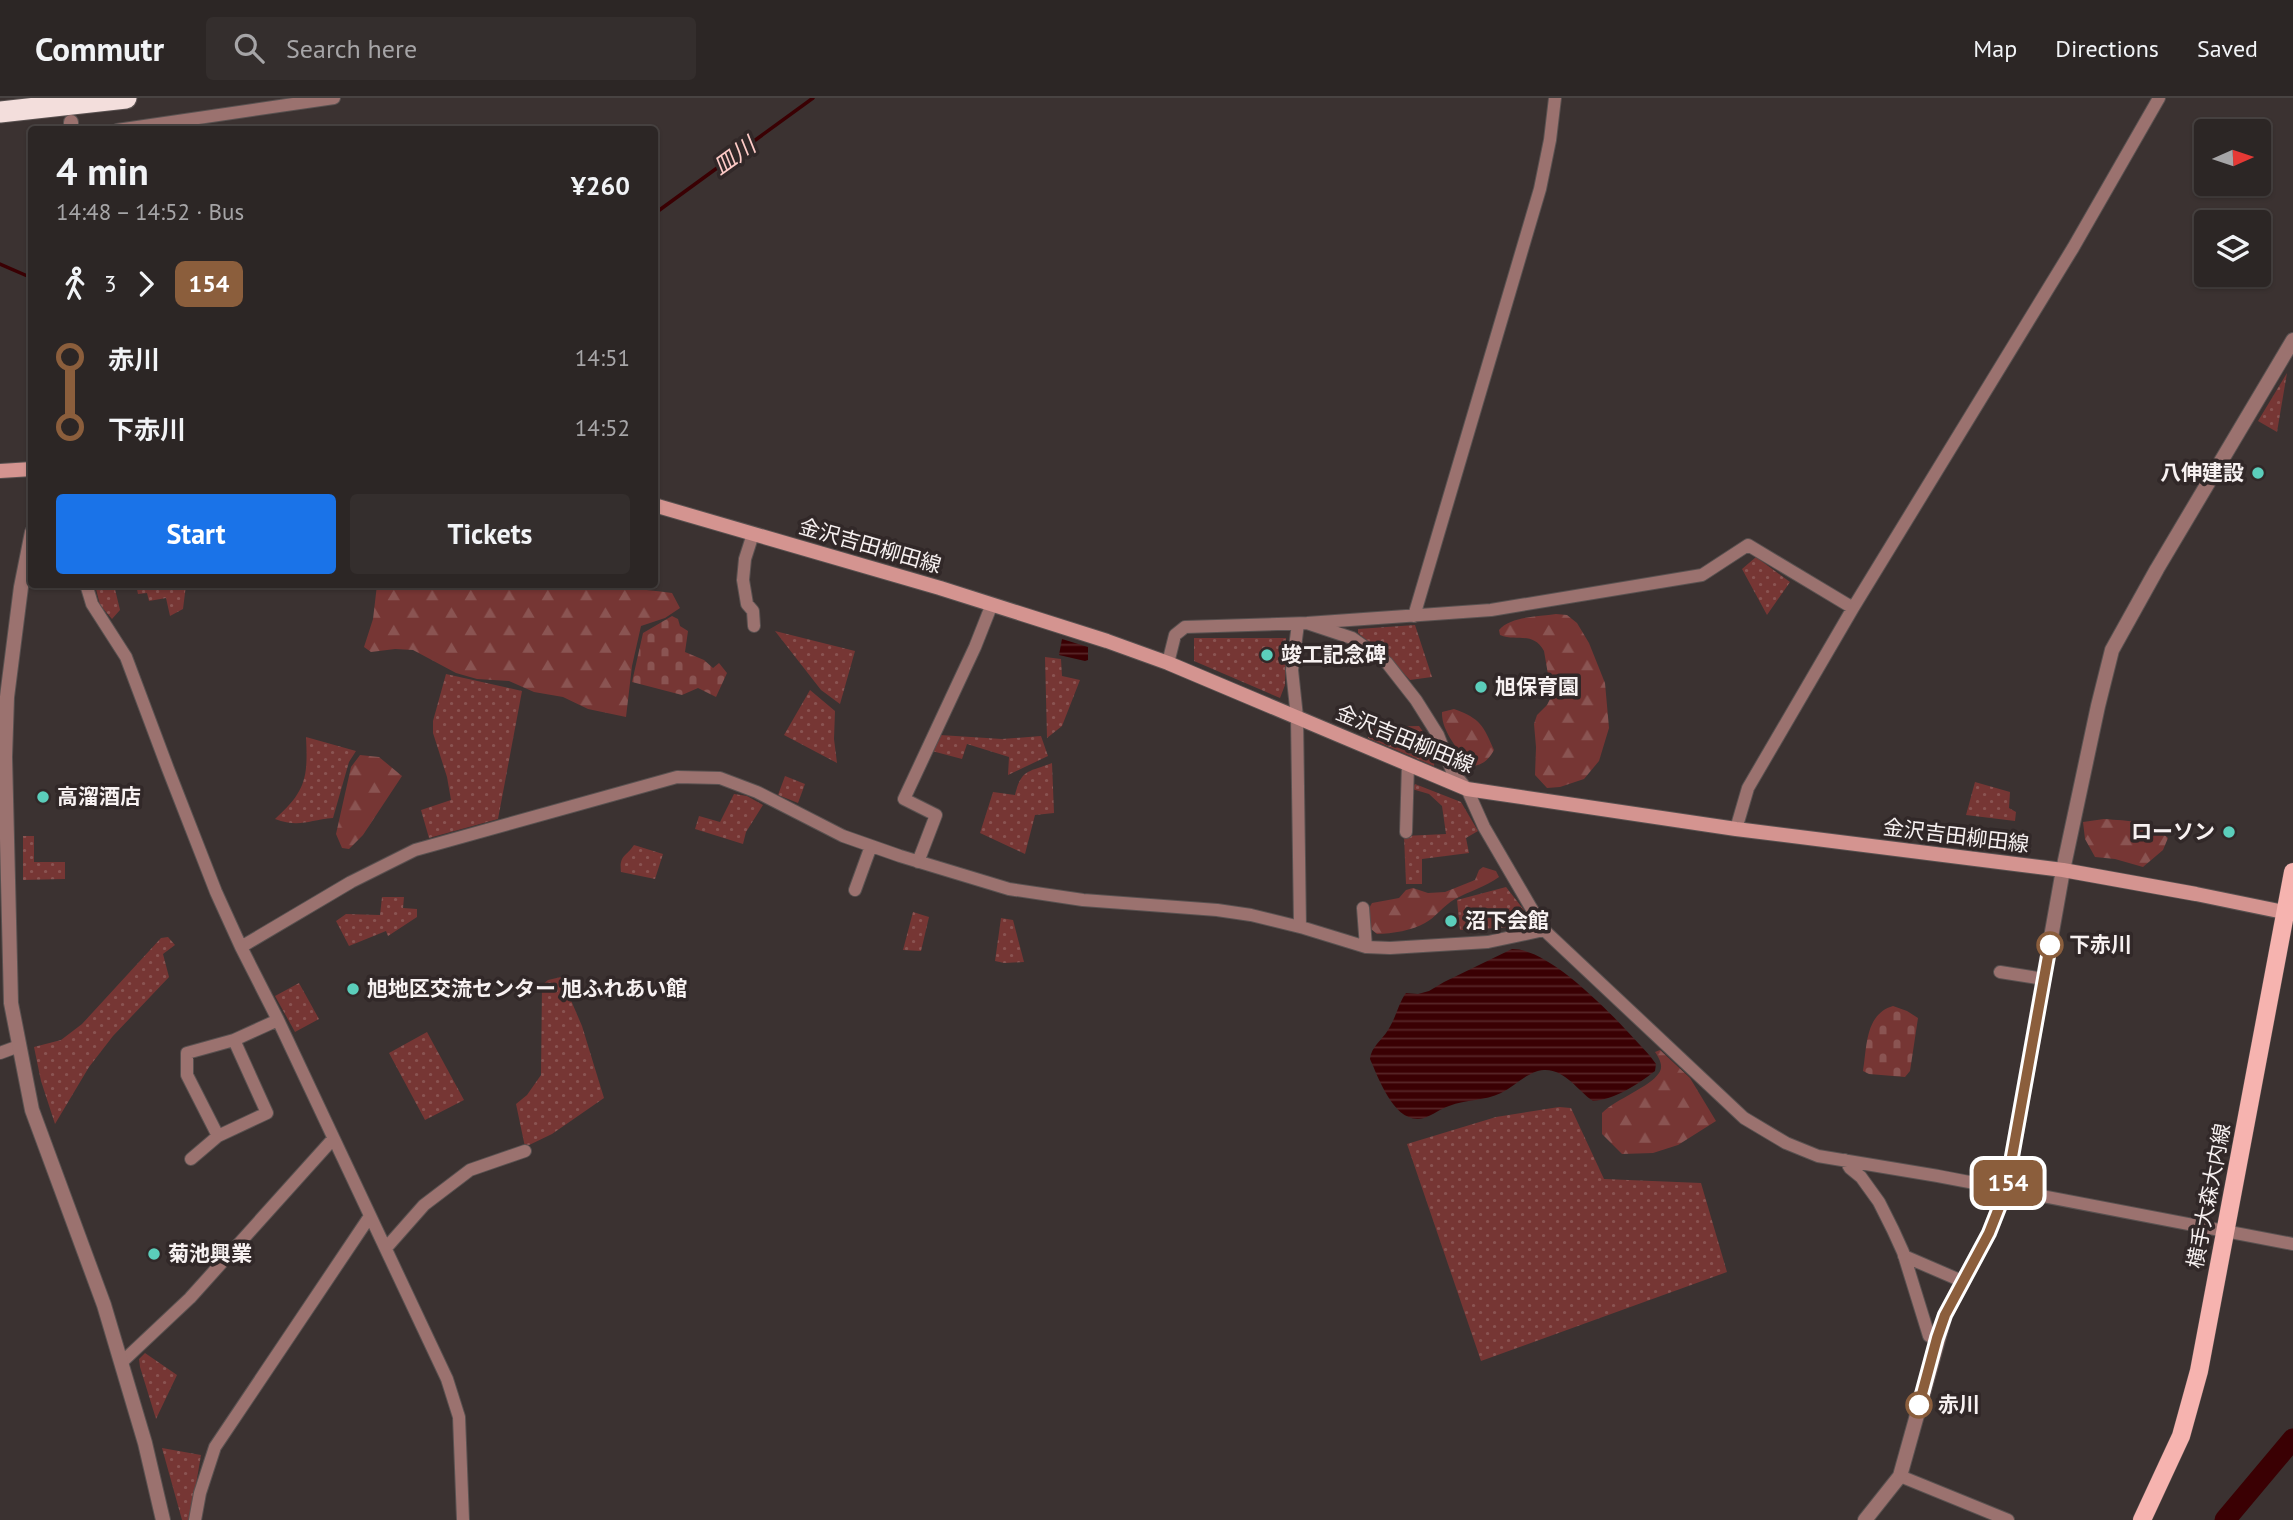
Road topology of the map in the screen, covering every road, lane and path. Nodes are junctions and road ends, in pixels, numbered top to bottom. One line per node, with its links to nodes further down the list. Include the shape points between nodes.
1 (126, 98): 5 (highway)
2 (334, 98): 6 (street)
3 (1555, 98): 16 (street, via 1540,189)
4 (2159, 98): 15 (street)
5 (0, 112)
6 (144, 126)
7 (2293, 340): 27 (street, via 2112,650)
8 (28, 469): 9 (main road)
9 (0, 471)
10 (658, 506): 11 (main road, 金沢吉田柳田線)
11 (753, 534): 14 (main road, 金沢吉田柳田線); 18 (street, via 743,580)
12 (28, 552): 38 (street, via 7,697)
13 (87, 588): 34 (street, via 92,604 126,657)
14 (992, 604): 19 (main road, 金沢吉田柳田線); 26 (street, via 904,799 936,815)
15 (1853, 608): 16 (street, via 1748,545 1702,575 1491,610); 23 (street, via 1748,788)
16 (1413, 616): 17 (street)
17 (1302, 624): 19 (street, via 1185,626 1175,635); 20 (street, via 1292,670); 22 (street, via 1352,638 1387,663 1416,700 1438,735 1452,771)
18 (754, 626)
19 (1168, 663): 20 (main road, 金沢吉田柳田線)
20 (1297, 717): 21 (main road, 金沢吉田柳田線); 32 (street)
21 (1408, 764): 22 (main road, 金沢吉田柳田線); 24 (street)
22 (1468, 789): 23 (main road, 金沢吉田柳田線); 33 (street, via 1484,827)
23 (1736, 829): 27 (main road, 金沢吉田柳田線)
24 (1406, 832)
25 (871, 846): 26 (street); 29 (street); 34 (street, via 720,778 677,777 415,850)
26 (918, 862): 32 (street, via 1009,889 1096,902 1217,910)
27 (2063, 870): 31 (main road, 金沢吉田柳田線); 37 (street)
28 (2293, 872): 31 (main road, 横手大森大内線)
29 (855, 890)
30 (1363, 908): 35 (street)
31 (2289, 914): 50 (main road, 横手大森大内線)
32 (1300, 927): 35 (street)
33 (1544, 930): 35 (street, via 1488,942); 47 (street, via 1744,1118 1786,1143 1818,1156)
34 (241, 947): 39 (street)
35 (1366, 947)
36 (2000, 972): 37 (street)
37 (2044, 979): 48 (street)
38 (6, 1005): 41 (street)
39 (278, 1020): 40 (street); 44 (street)
40 (234, 1040): 43 (street, via 267,1113); 43 (street, via 187,1054 187,1075)
41 (19, 1045): 42 (street); 56 (street, via 32,1110)
42 (0, 1053)
43 (218, 1136): 46 (street)
44 (333, 1139): 49 (street); 56 (street, via 190,1298)
45 (525, 1152): 52 (street, via 470,1170 424,1205)
46 (191, 1159)
47 (1845, 1160): 48 (street); 53 (street, via 1879,1202)
48 (2006, 1190): 50 (street); 54 (street)
49 (370, 1216): 52 (street); 59 (street, via 215,1447)
50 (2226, 1230): 51 (street); 63 (main road, 横手大森大内線, via 2199,1371 2181,1436)
51 (2293, 1244)
52 (386, 1248): 60 (street, via 447,1379 459,1417)
53 (1904, 1256): 54 (street); 55 (street, via 1928,1336)
54 (1962, 1282): 55 (street)
55 (1937, 1338): 57 (street)
56 (122, 1362): 58 (street)
57 (1900, 1476): 61 (street); 62 (street)
58 (163, 1520)
59 (195, 1520)
60 (463, 1520)
61 (1865, 1520)
62 (2008, 1520)
63 (2142, 1520)

